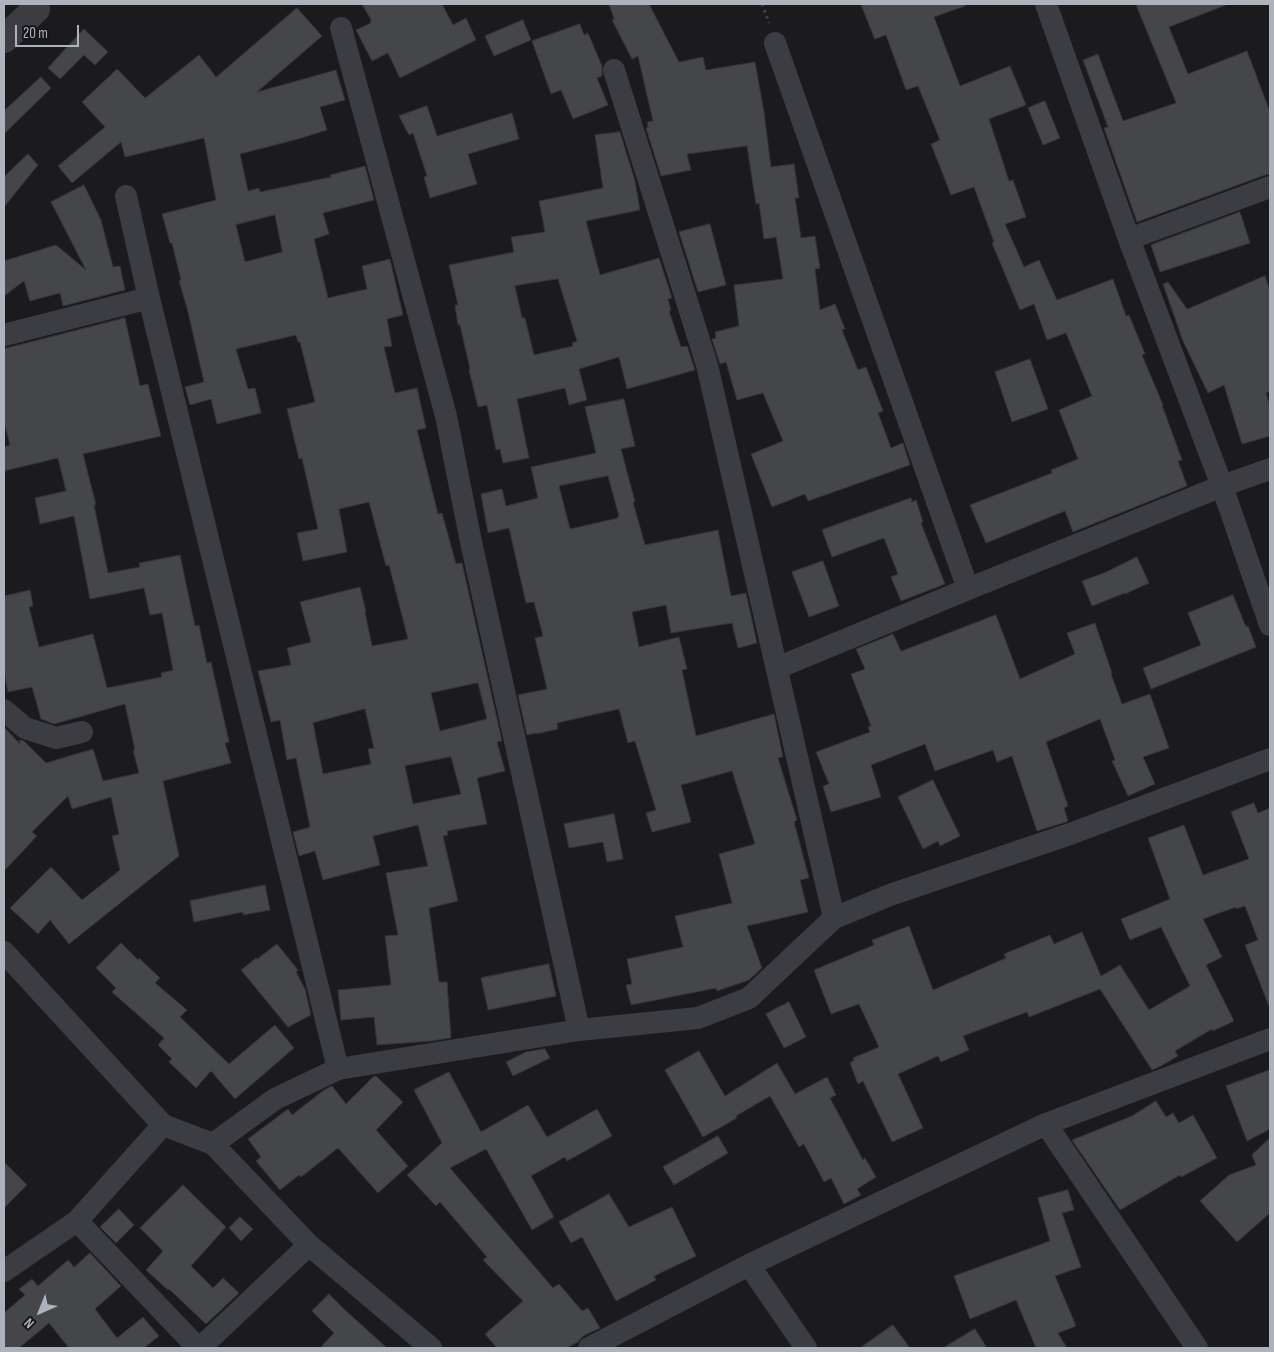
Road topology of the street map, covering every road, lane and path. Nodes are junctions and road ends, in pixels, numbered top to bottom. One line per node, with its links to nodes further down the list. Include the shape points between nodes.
1 (1046, 4): 9 (street)
2 (36, 5): 4 (street)
3 (341, 28): 22 (street, via 446,416)
4 (4, 38)
5 (775, 43): 14 (street)
6 (614, 70): 16 (street, via 707,365)
7 (1270, 187): 9 (street)
8 (126, 196): 10 (street)
9 (1129, 238): 13 (street)
10 (148, 298): 11 (street); 24 (street)
11 (4, 335)
12 (1270, 469): 13 (street)
13 (1222, 486): 14 (street); 15 (street)
14 (968, 589): 16 (street)
15 (1270, 625)
16 (777, 668): 20 (street)
17 (4, 710): 18 (street, via 25,728 56,738)
18 (82, 732)
19 (1270, 758): 20 (street)
20 (834, 918): 22 (street, via 749,998 698,1018)
21 (4, 952): 26 (street)
22 (579, 1030): 24 (street)
23 (1270, 1039): 25 (street)
24 (338, 1069): 27 (street, via 275,1099)
25 (1046, 1124): 30 (street); 36 (street)
26 (163, 1125): 27 (street); 28 (street)
27 (213, 1144): 29 (street)
28 (77, 1221): 31 (street); 32 (street)
29 (310, 1245): 32 (street); 33 (street)
30 (749, 1265): 34 (street); 35 (street)
31 (4, 1271)
32 (199, 1348)
33 (431, 1348)
34 (590, 1348)
35 (806, 1348)
36 (1197, 1348)

